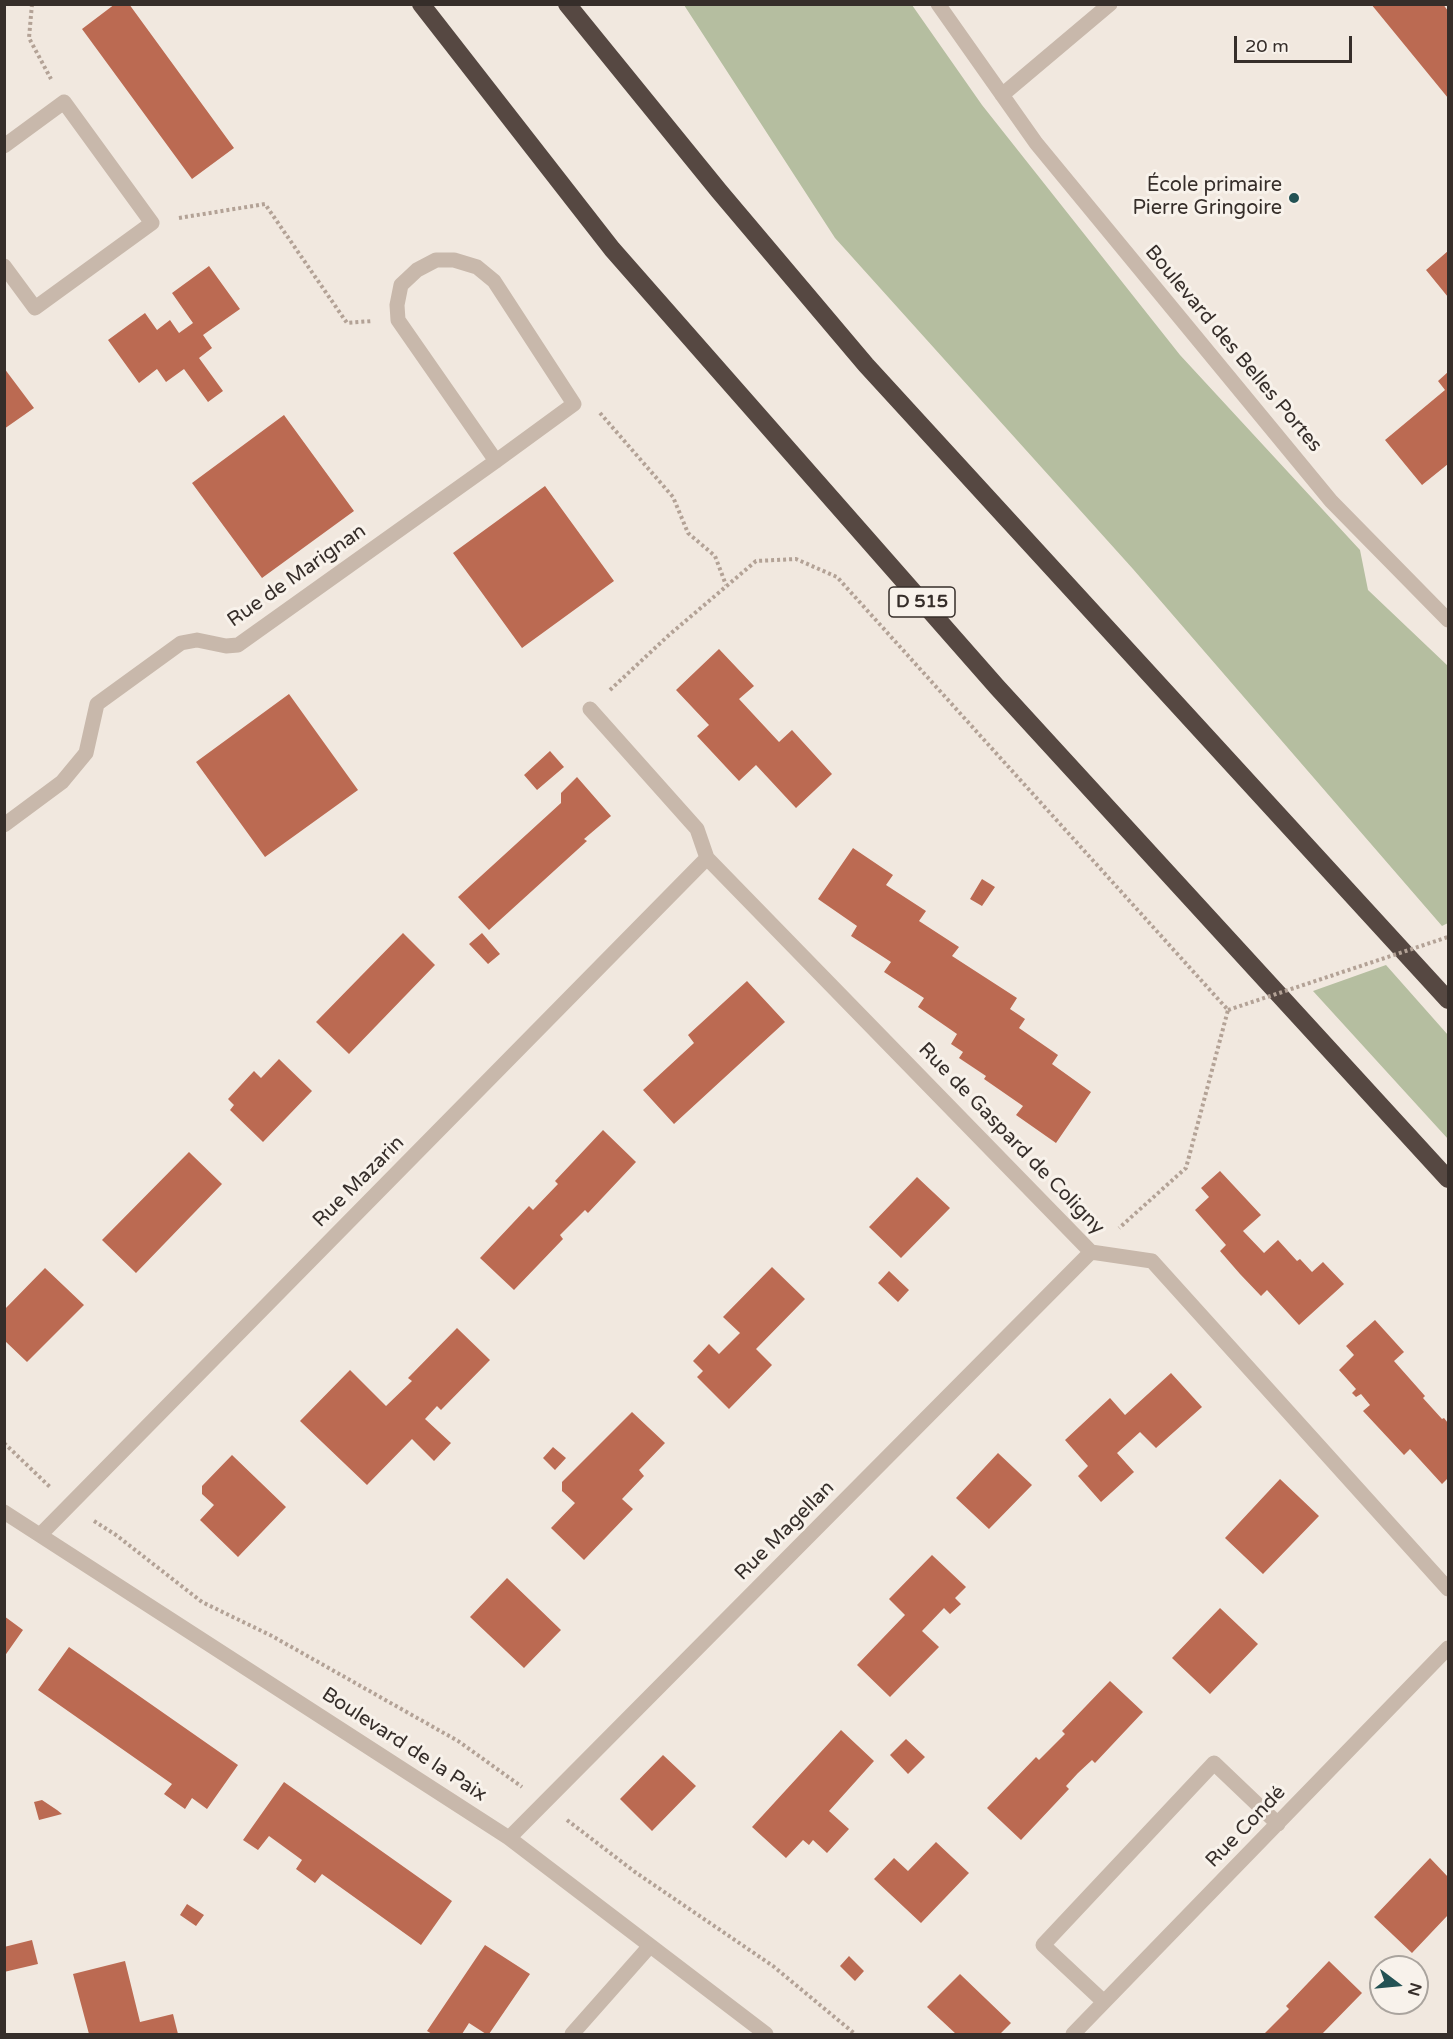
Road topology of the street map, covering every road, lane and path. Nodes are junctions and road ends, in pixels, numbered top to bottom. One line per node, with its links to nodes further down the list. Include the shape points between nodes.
1 (32, 4): 7 (path, via 29,38)
2 (421, 4): 22 (highway, D 515, via 612,249 997,687)
3 (567, 4): 20 (highway, via 866,365)
4 (938, 4): 6 (street, Boulevard des Belles Portes)
5 (1110, 4): 6 (street)
6 (1002, 95): 15 (street, Boulevard des Belles Portes, via 1044,152 1331,501)
7 (63, 102): 8 (street); 9 (street)
8 (4, 146)
9 (152, 223): 10 (street, via 35,308); 11 (path, via 265,204 347,323)
10 (4, 266)
11 (398, 320): 12 (street, via 401,285 417,270 436,260 454,260 477,267 494,281); 13 (street)
12 (574, 404): 13 (street, Rue de Marignan); 14 (path, via 599,412 673,497 688,533 715,556)
13 (496, 461): 17 (street, Rue de Marignan, via 238,645 197,640 181,643 98,704 86,753 62,782)
14 (726, 585): 16 (path); 21 (path, via 756,561 796,559 837,577)
15 (1449, 620)
16 (590, 709): 18 (street, Rue de Gaspard de Coligny, via 698,829)
17 (4, 825)
18 (707, 858): 23 (street, Rue de Gaspard de Coligny); 25 (street, Rue Mazarin)
19 (1449, 937): 21 (path, bridge)
20 (1449, 1000)
21 (1228, 1010): 23 (path, via 1186,1168)
22 (1449, 1179)
23 (1091, 1252): 28 (street, Rue de Gaspard de Coligny, via 1152,1261); 30 (street, Rue Magellan)
24 (4, 1443): 25 (path)
25 (71, 1503): 27 (street, Rue Mazarin); 30 (path, via 202,1602 272,1636 458,1741)
26 (4, 1512): 27 (street, Boulevard de la Paix)
27 (40, 1535): 32 (street, Boulevard de la Paix)
28 (1449, 1589)
29 (1449, 1648): 31 (street, Rue Condé)
30 (544, 1803): 32 (street, Rue Magellan); 37 (path, via 635,1872 773,1966)
31 (1278, 1824): 34 (street, Rue Condé); 34 (street, via 1214,1763 1043,1945)
32 (509, 1838): 33 (street, Boulevard de la Paix)
33 (649, 1947): 35 (street); 36 (street, Boulevard de la Paix)
34 (1104, 2002): 38 (street, Rue Condé)
35 (572, 2034)
36 (766, 2034)
37 (855, 2034)
38 (1073, 2034)

